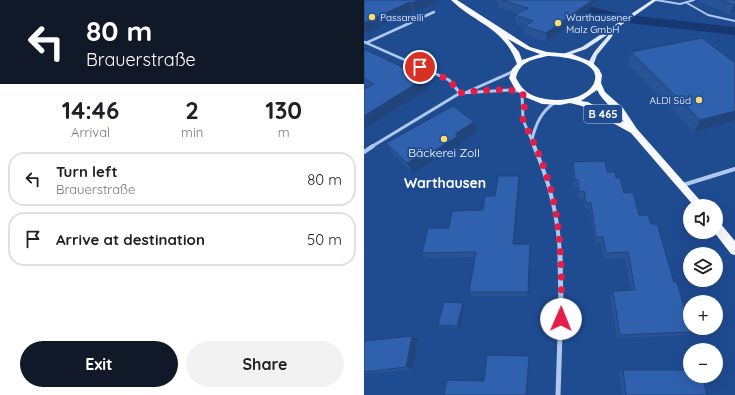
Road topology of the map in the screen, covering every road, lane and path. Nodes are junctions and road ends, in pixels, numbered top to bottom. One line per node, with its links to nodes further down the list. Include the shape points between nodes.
1 (454, 0): 8 (main road)
2 (655, 0): 4 (lane, via 676,5); 7 (main road)
3 (694, 0): 4 (lane)
4 (687, 3): 6 (lane, via 708,15)
5 (434, 12): 9 (street)
6 (735, 21)
7 (615, 27): 11 (main road, via 584,48); 13 (main road, via 596,52)
8 (498, 30): 10 (main road, via 528,48); 12 (main road, via 516,52)
9 (365, 43): 18 (street, via 449,80)
10 (547, 54): 11 (main road); 12 (main road)
11 (566, 54): 13 (main road)
12 (520, 64): 14 (main road)
13 (591, 65): 15 (main road, via 598,77)
14 (514, 71): 16 (street); 17 (main road, via 513,83)
15 (597, 83): 19 (main road, via 588,94); 21 (main road, B 465, via 602,93 620,110)
16 (466, 92): 17 (street); 18 (street)
17 (520, 92): 20 (main road, via 536,100); 22 (street, via 525,102 523,120)
18 (460, 93): 23 (street)
19 (572, 101): 20 (main road); 21 (main road, B 465, via 586,104)
20 (554, 102): 22 (street, via 540,116)
21 (634, 131): 25 (main road, B 465)
22 (532, 139): 29 (street, via 547,177 559,236 561,304)
23 (364, 152)
24 (735, 169): 25 (street)
25 (683, 185): 26 (main road, B 465)
26 (694, 199)
27 (723, 235): 28 (main road)
28 (735, 250)
29 (558, 395)

